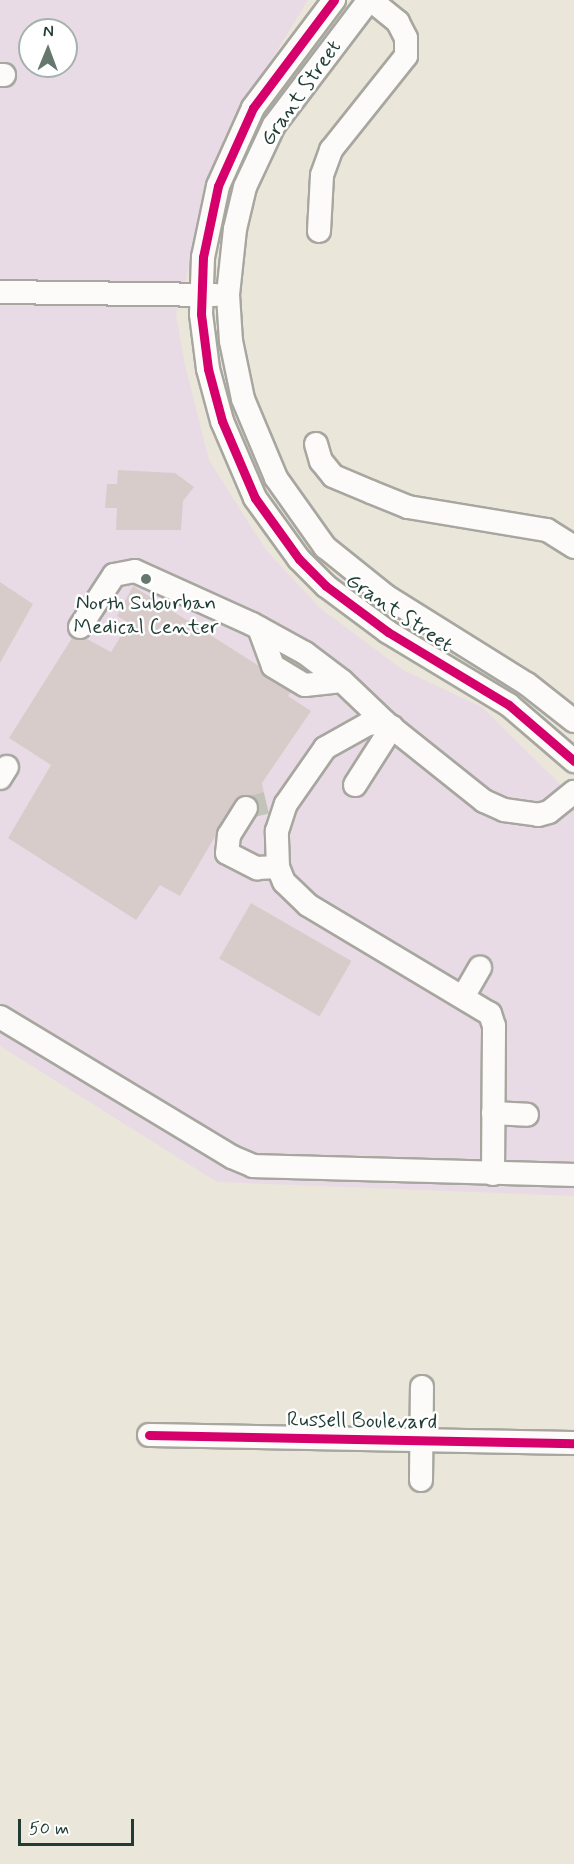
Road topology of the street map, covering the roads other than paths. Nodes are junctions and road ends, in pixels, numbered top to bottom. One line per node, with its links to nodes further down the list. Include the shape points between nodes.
1 (334, 0): 5 (street, Grant Street, via 272,78 240,133 208,226)
2 (370, 0): 3 (street, via 398,22 406,38 406,56 331,150 322,175); 6 (street, Grant Street, via 305,81 260,151 240,204)
3 (319, 231)
4 (0, 292): 5 (street)
5 (201, 295): 6 (street); 12 (street, Grant Street, via 208,369 233,454 255,498 299,559 354,610 509,705)
6 (228, 295): 10 (street, Grant Street, via 235,367 252,425 276,478 309,528 353,572 526,684)
7 (316, 444): 8 (street, via 321,461 333,476 408,507 547,530)
8 (574, 547)
9 (80, 627): 11 (street, via 114,575 135,571 304,653 342,681)
10 (574, 721)
11 (388, 725): 13 (street); 14 (street, via 484,801 504,810 538,815 549,812); 15 (street, via 350,730 325,748)
12 (574, 761)
13 (355, 785)
14 (574, 792)
15 (266, 805): 16 (street, via 277,831); 16 (street, via 229,835 227,853 257,868)
16 (278, 867): 18 (street, via 284,882 308,905)
17 (480, 968): 18 (street)
18 (464, 997): 20 (street, via 490,1014 494,1026)
19 (0, 1017): 22 (street, via 253,1166)
20 (493, 1113): 21 (street); 22 (street)
21 (527, 1115)
22 (493, 1174): 23 (street)
23 (574, 1176)
24 (422, 1387): 26 (street)
25 (149, 1435): 26 (street, Russell Boulevard)
26 (422, 1441): 27 (street, Russell Boulevard); 28 (street)
27 (574, 1443)
28 (421, 1480)

